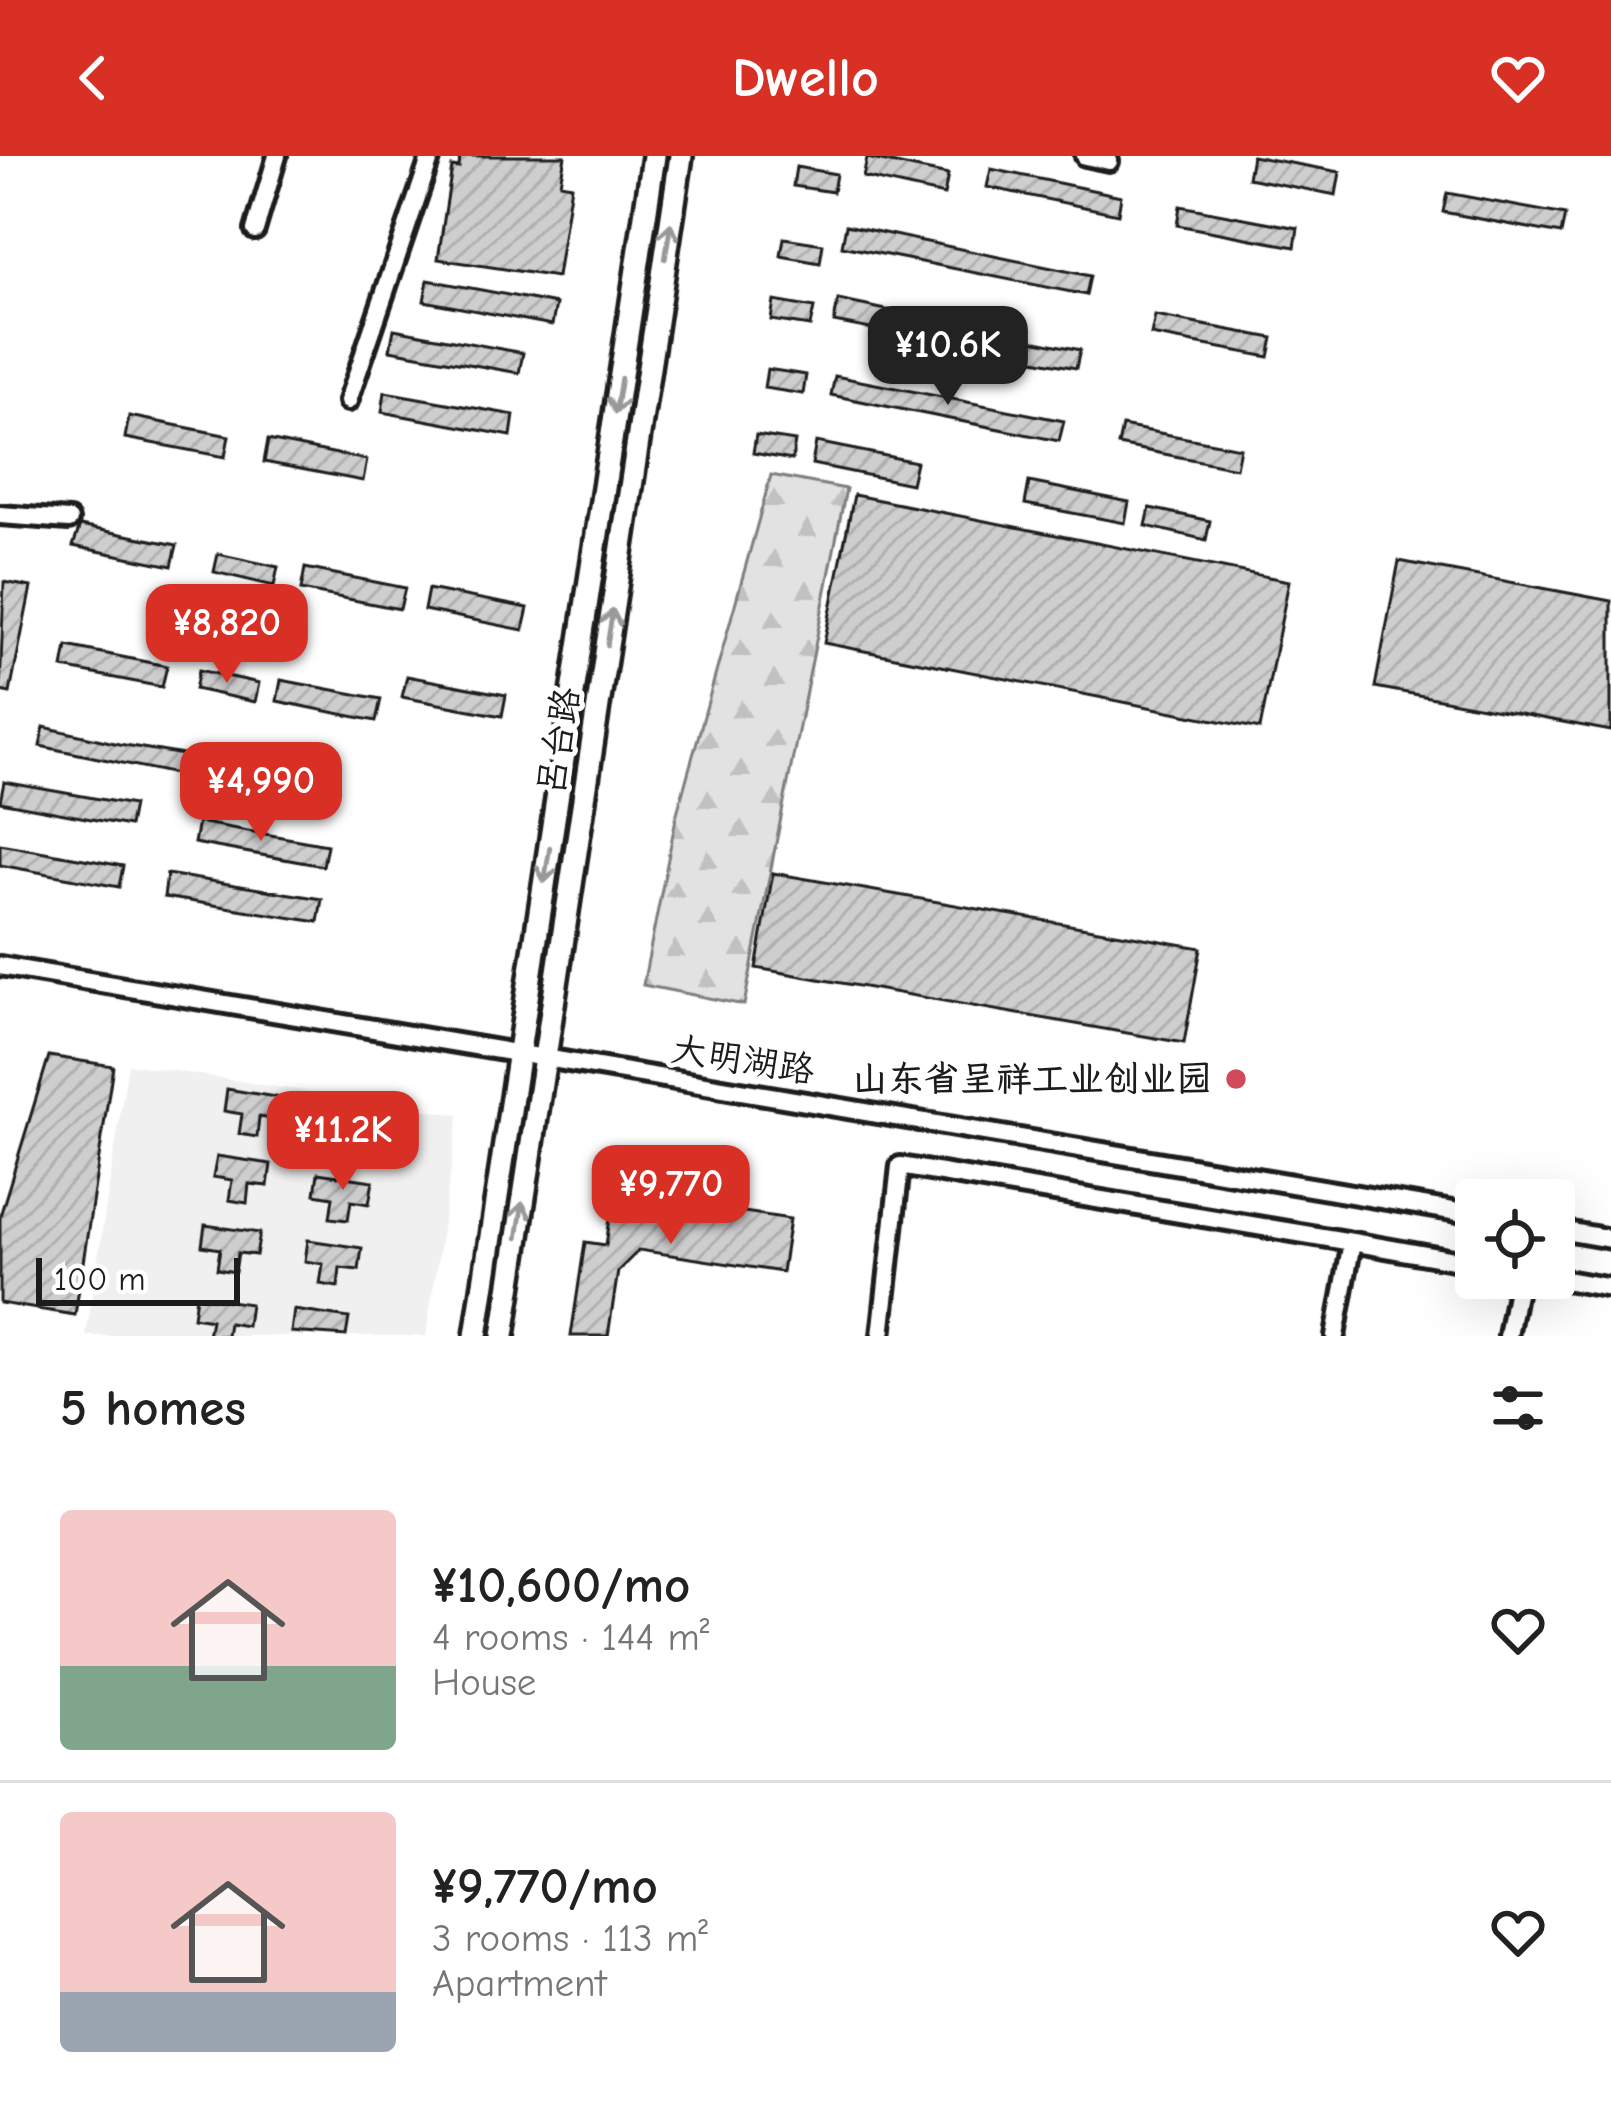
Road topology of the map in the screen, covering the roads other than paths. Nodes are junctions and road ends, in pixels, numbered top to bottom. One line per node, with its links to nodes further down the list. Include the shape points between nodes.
1 (277, 156): 7 (street)
2 (430, 156): 8 (street)
3 (654, 156): 12 (main road, 吕台路, one-way to 12)
4 (681, 156): 13 (main road, 吕台路, one-way to 4)
5 (1085, 156): 6 (street)
6 (1109, 160)
7 (255, 230)
8 (348, 401)
9 (0, 514): 10 (street)
10 (69, 520)
11 (0, 966): 12 (street, 大明湖路)
12 (518, 1055): 13 (street, 大明湖路); 22 (main road, 吕台路)
13 (544, 1060): 14 (street, 大明湖路); 23 (main road, 吕台路, one-way to 13)
14 (1455, 1212)
15 (1575, 1232): 16 (street)
16 (1611, 1239)
17 (1352, 1242): 18 (street); 24 (street, via 900,1166); 25 (street)
18 (1455, 1260)
19 (1575, 1281): 20 (street)
20 (1611, 1288)
21 (1515, 1299): 26 (street)
22 (476, 1336)
23 (502, 1336)
24 (881, 1336)
25 (1335, 1336)
26 (1508, 1336)

